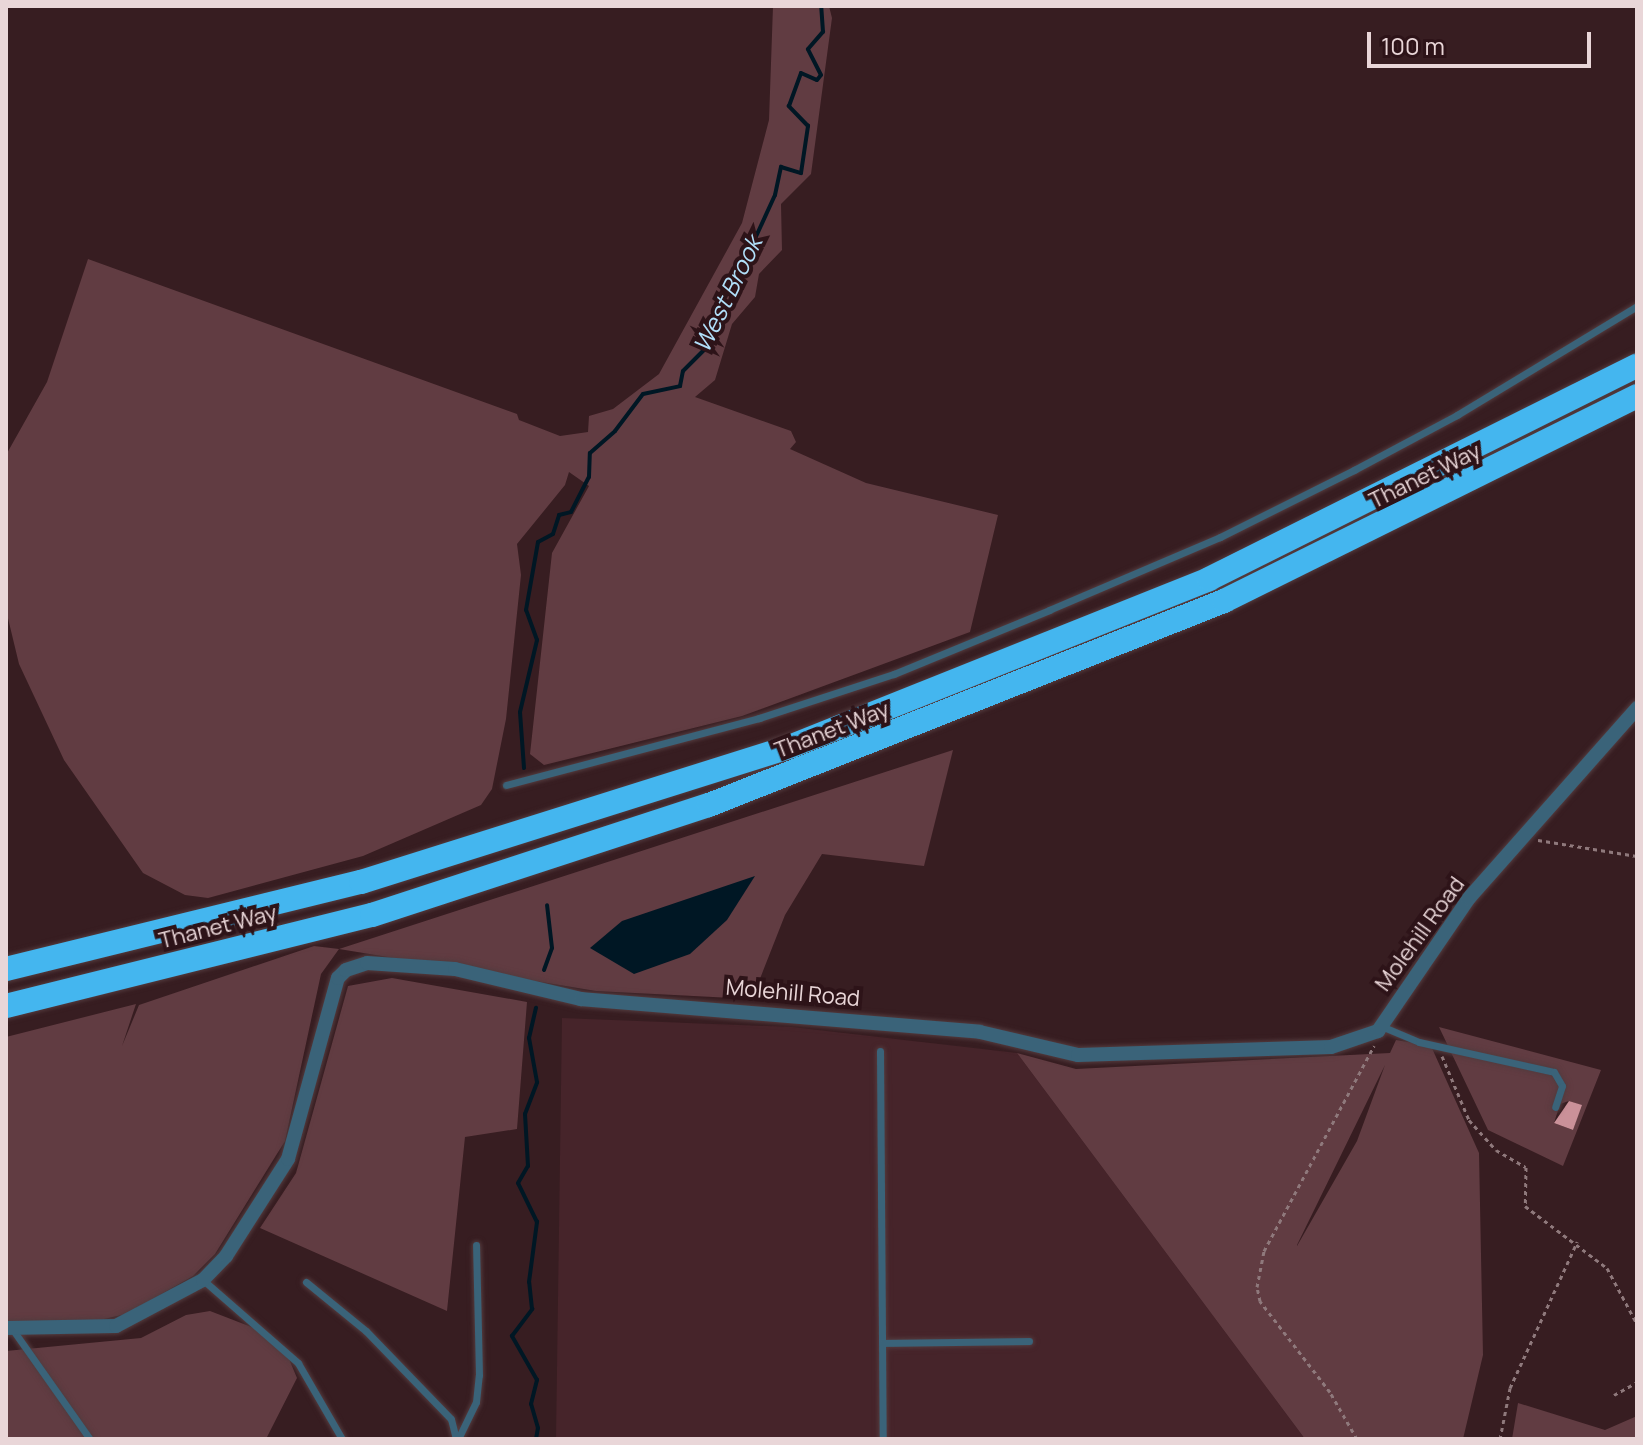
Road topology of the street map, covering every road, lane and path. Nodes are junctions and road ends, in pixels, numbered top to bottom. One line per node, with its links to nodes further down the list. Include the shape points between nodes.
1 (1637, 306): 5 (lane, via 1457,415 1354,470 1220,537 1063,604 894,674 759,718)
2 (1637, 366): 8 (highway, Thanet Way, via 1209,579 792,746 361,882)
3 (1637, 396): 9 (highway, Thanet Way, via 1224,601 709,805 372,915)
4 (1637, 708): 6 (street, Molehill Road)
5 (506, 785)
6 (1529, 832): 7 (path, via 1539,841); 10 (street, Molehill Road, via 1469,898)
7 (1637, 856)
8 (6, 969)
9 (6, 1006)
10 (1380, 1028): 11 (lane); 16 (street, Molehill Road, via 1331,1047 1078,1055 980,1032 581,999 500,976 367,963 338,978 288,1159 259,1212); 28 (path, via 1370,1060 1264,1251 1257,1287 1260,1301 1330,1392)
11 (1438, 1046): 13 (lane, via 1554,1072 1562,1080); 14 (path, via 1469,1120 1496,1150 1526,1167 1525,1206)
12 (880, 1051): 21 (lane)
13 (1555, 1107)
14 (1577, 1242): 18 (path, via 1607,1268); 29 (path, via 1510,1388)
15 (476, 1245): 26 (lane, via 479,1375 476,1402)
16 (203, 1280): 19 (street, Molehill Road, via 116,1326); 25 (lane, via 298,1363)
17 (306, 1282): 26 (lane, via 366,1331 451,1419)
18 (1637, 1324)
19 (9, 1328): 24 (lane)
20 (1029, 1341): 21 (lane)
21 (882, 1343): 27 (lane)
22 (1637, 1382): 23 (path)
23 (1614, 1395)
24 (90, 1439)
25 (342, 1439)
26 (457, 1439)
27 (883, 1439)
28 (1357, 1439)
29 (1500, 1439)

